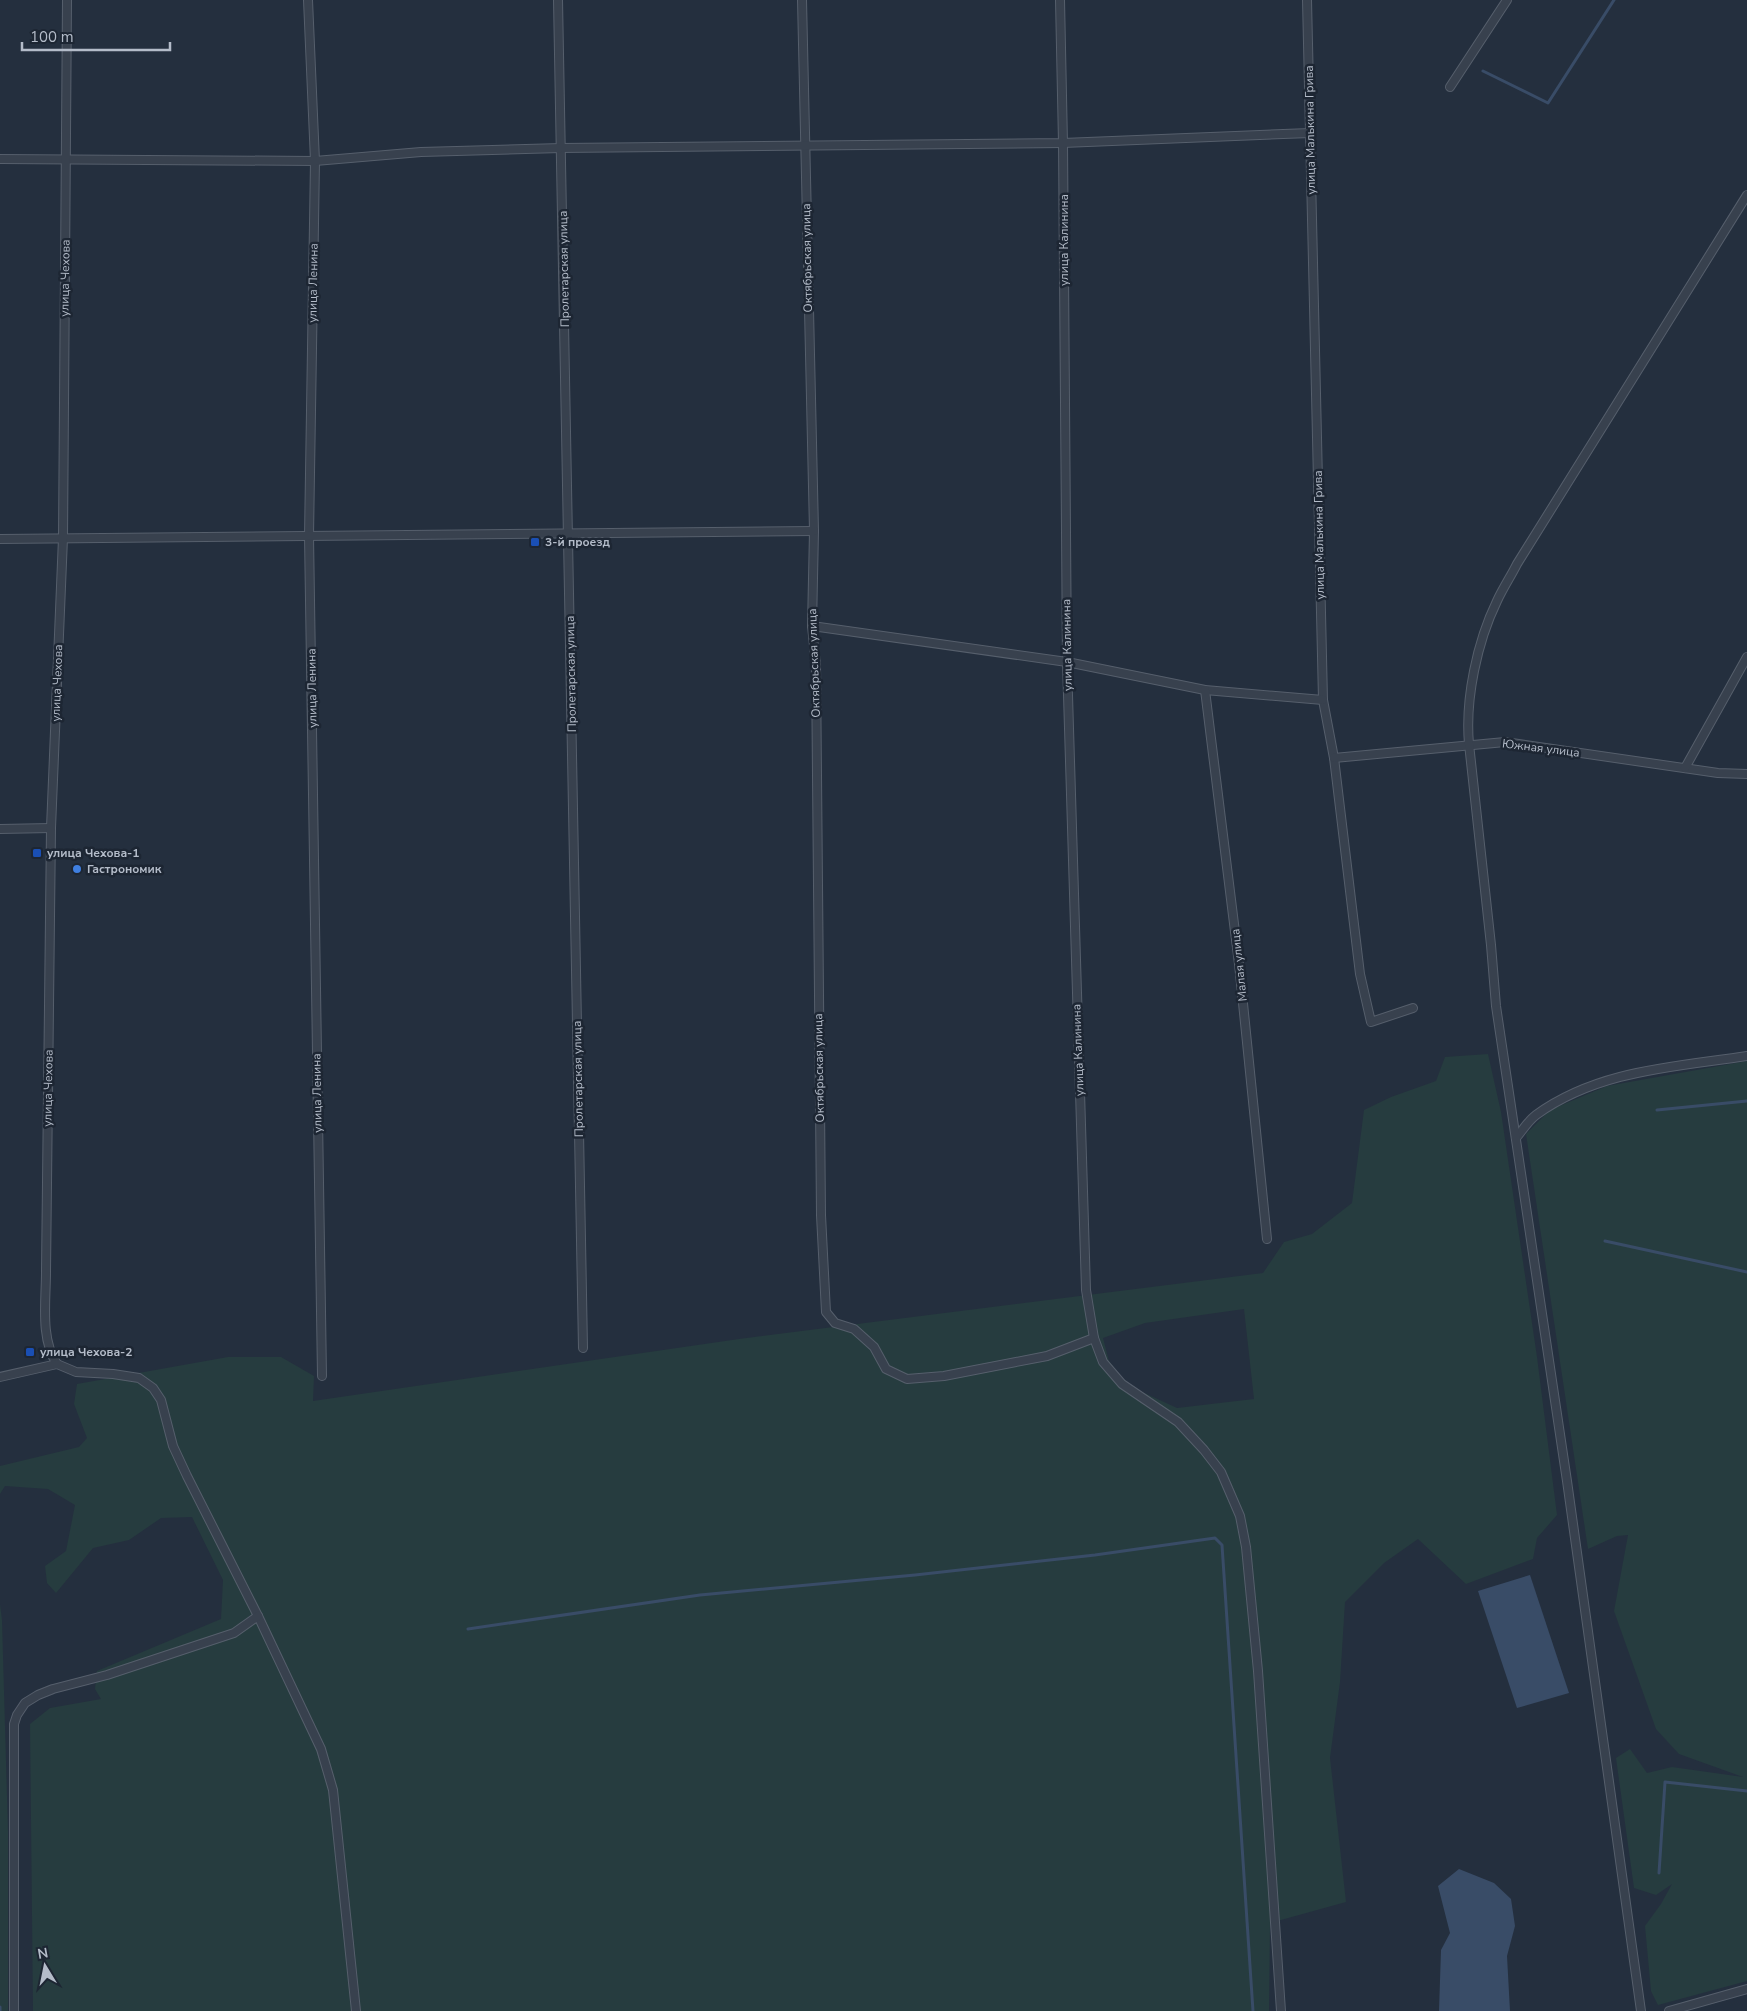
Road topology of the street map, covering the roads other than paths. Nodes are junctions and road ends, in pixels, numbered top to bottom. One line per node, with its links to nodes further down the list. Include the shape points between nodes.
1 (67, 0): 14 (street, улица Чехова)
2 (308, 0): 15 (street, улица Ленина)
3 (558, 0): 12 (street, Пролетарская улица)
4 (802, 0): 11 (street, Октябрьская улица)
5 (1060, 0): 10 (street, улица Калинина)
6 (1307, 0): 9 (street, улица Малькина Грива)
7 (1507, 0): 8 (street)
8 (1450, 87)
9 (1310, 133): 10 (street); 26 (street, улица Малькина Грива)
10 (1063, 143): 11 (street); 24 (street, улица Калинина)
11 (804, 145): 12 (street); 17 (street, Октябрьская улица)
12 (561, 148): 15 (street, via 421,152); 18 (street, Пролетарская улица)
13 (0, 159): 14 (street)
14 (67, 159): 15 (street); 20 (street, улица Чехова)
15 (315, 161): 19 (street, улица Ленина)
16 (1747, 195): 27 (street, via 1496,602 1472,682)
17 (814, 531): 18 (street); 22 (street, Октябрьская улица)
18 (568, 533): 19 (street); 38 (street, Пролетарская улица)
19 (309, 536): 20 (street); 41 (street, улица Ленина)
20 (63, 538): 21 (street); 32 (street, улица Чехова)
21 (0, 539)
22 (812, 626): 24 (street); 37 (street, Октябрьская улица, via 816,664 822,1243 826,1312 835,1323 854,1330 874,1347 886,1369 907,1378 944,1376 1047,1356)
23 (1747, 657): 29 (street)
24 (1067, 662): 25 (street); 37 (street, улица Калинина, via 1086,1290)
25 (1205, 690): 26 (street); 36 (street, Малая улица, via 1239,964)
26 (1322, 700): 28 (street, улица Малькина Грива)
27 (1469, 744): 28 (street, Южная улица); 29 (street, Южная улица, via 1505,742); 35 (street, via 1496,1006)
28 (1334, 758): 33 (street, улица Малькина Грива, via 1360,974 1371,1022)
29 (1685, 768): 30 (street, Южная улица)
30 (1747, 774)
31 (0, 828): 32 (street)
32 (51, 828): 39 (street, улица Чехова, via 46,1340)
33 (1413, 1008)
34 (1747, 1056): 35 (street, via 1639,1071 1585,1087 1535,1116)
35 (1516, 1138): 47 (street)
36 (1266, 1239)
37 (1094, 1338): 46 (street, улица Калинина, via 1103,1362 1122,1384 1178,1422 1204,1450 1221,1472 1240,1516 1258,1671)
38 (583, 1348)
39 (57, 1364): 40 (street); 42 (street, via 76,1372 139,1378 153,1388 161,1400 173,1446)
40 (0, 1376)
41 (322, 1376)
42 (258, 1616): 44 (street, via 234,1633 45,1692 25,1703 17,1715 14,1724); 45 (street, via 321,1749 333,1790)
43 (1747, 1990): 48 (street)
44 (14, 2011)
45 (356, 2011)
46 (1281, 2011)
47 (1641, 2011)
48 (1669, 2011)

